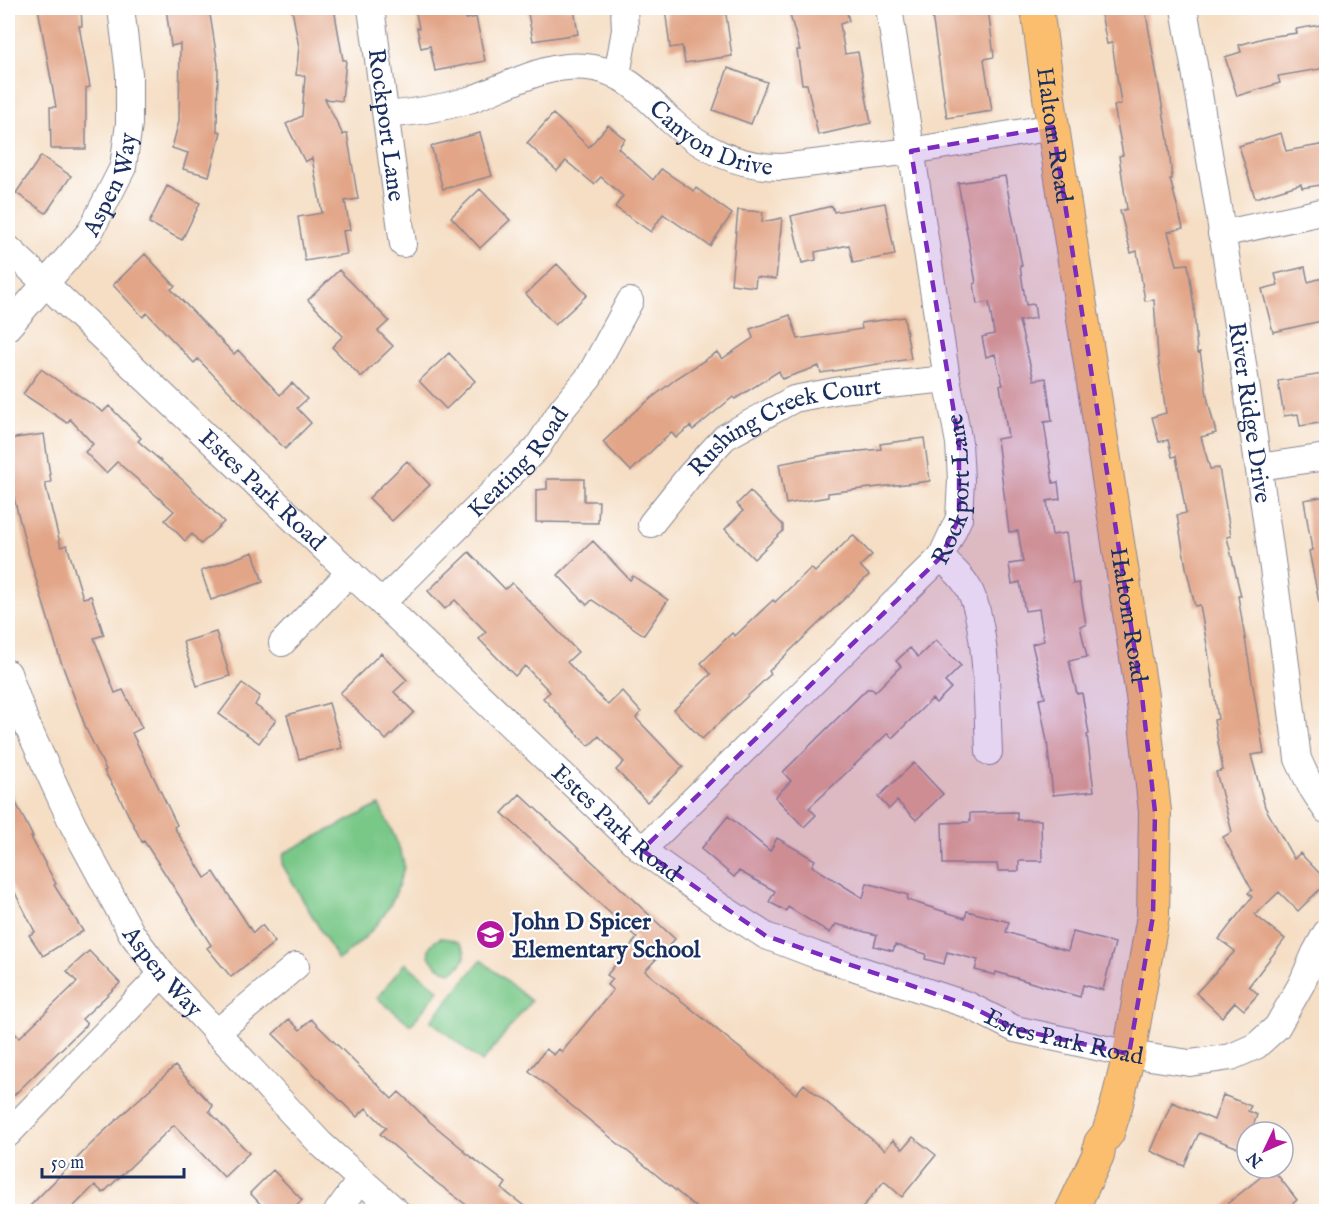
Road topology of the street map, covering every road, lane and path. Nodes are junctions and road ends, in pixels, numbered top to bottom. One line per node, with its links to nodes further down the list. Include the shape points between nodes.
1 (121, 8): 15 (street, Aspen Way, via 129,74 129,124 123,168 90,232)
2 (371, 8): 8 (street, Rockport Lane)
3 (624, 8): 7 (street, via 625,30)
4 (889, 8): 10 (street, Rockport Lane)
5 (1037, 8): 9 (main road, Haltom Road)
6 (1185, 8): 12 (street, River Ridge Drive)
7 (617, 75): 8 (street, Canyon Drive, via 593,68 565,68 422,112); 10 (street, Canyon Drive, via 705,148 742,163 782,167)
8 (387, 115): 13 (street, Rockport Lane)
9 (1053, 127): 10 (street, Canyon Drive); 34 (main road, Haltom Road, via 1142,696 1155,812 1153,916)
10 (911, 151): 18 (street, Rockport Lane)
11 (1326, 211): 12 (street)
12 (1221, 234): 20 (street, River Ridge Drive)
13 (403, 244)
14 (8, 248): 15 (street, Estes Park Road)
15 (46, 284): 17 (street, Aspen Way); 23 (street, Estes Park Road)
16 (630, 301): 24 (street, Keating Road, via 589,376 537,448)
17 (8, 327)
18 (947, 379): 21 (street, Rushing Creek Court, via 794,399 725,437); 22 (street, Rockport Lane, via 959,443 961,480 959,518)
19 (1326, 457): 20 (street)
20 (1259, 466): 28 (street, River Ridge Drive, via 1298,759)
21 (651, 524)
22 (941, 557): 27 (street, via 967,585 977,611 983,646); 29 (street, Rockport Lane)
23 (350, 572): 24 (street, Estes Park Road); 25 (street)
24 (382, 603): 29 (street, Estes Park Road)
25 (282, 643)
26 (8, 674): 32 (street, Aspen Way, via 73,825 132,934)
27 (989, 752)
28 (1326, 810)
29 (642, 850): 34 (street, Estes Park Road, via 766,936 968,1005 1014,1029)
30 (1326, 933): 34 (street, Estes Park Road, via 1277,1027 1256,1046 1232,1057 1190,1063)
31 (296, 966): 33 (street)
32 (162, 974): 33 (street, Aspen Way); 35 (street)
33 (216, 1033): 36 (street, Aspen Way, via 321,1144)
34 (1129, 1054): 39 (main road, Haltom Road, via 1108,1133 1100,1143)
35 (8, 1134)
36 (361, 1179): 37 (street, Aspen Way); 38 (street)
37 (396, 1211)
38 (337, 1212)
39 (1071, 1212)

